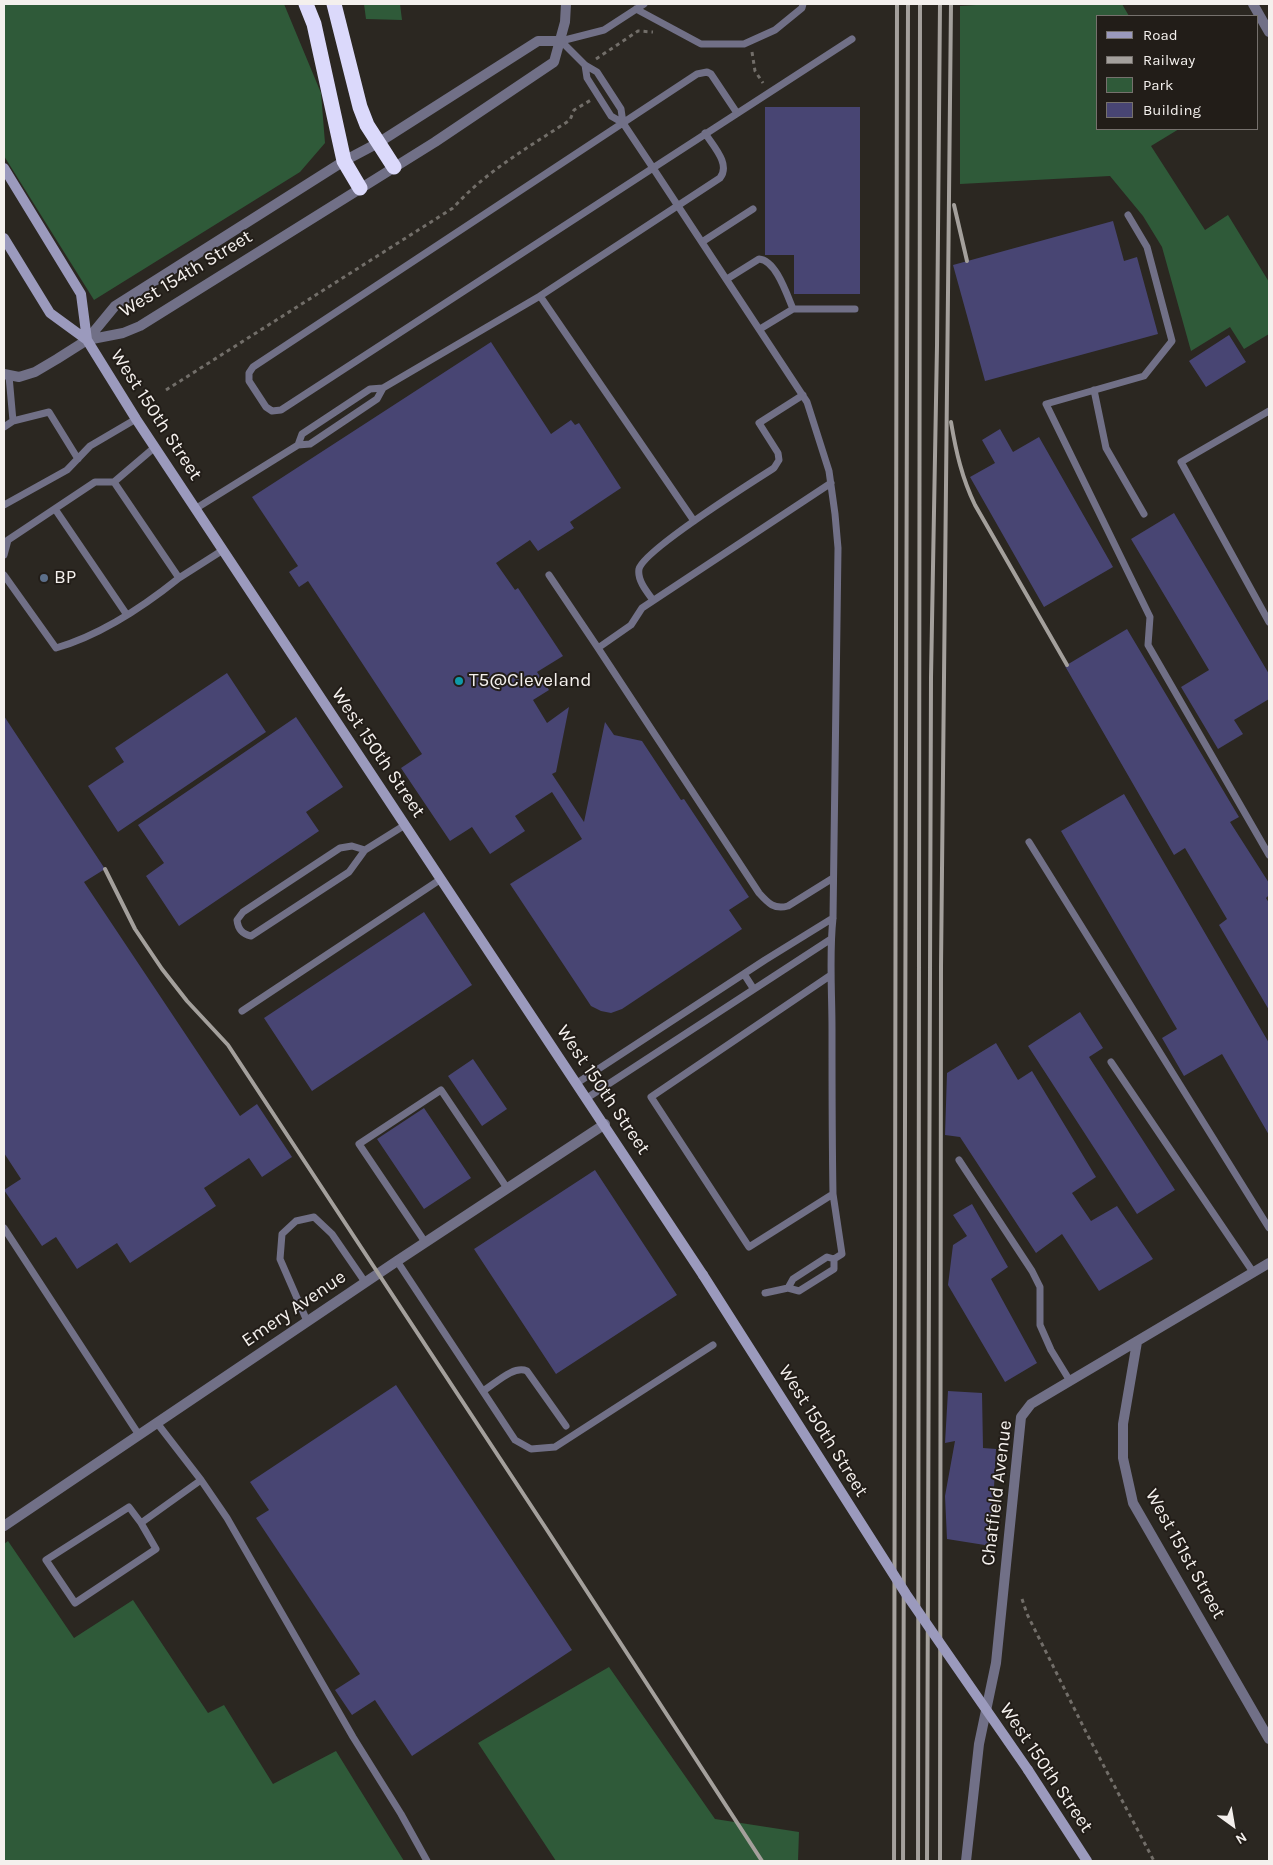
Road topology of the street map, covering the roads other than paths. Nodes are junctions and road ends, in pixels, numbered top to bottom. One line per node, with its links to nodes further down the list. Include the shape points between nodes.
1 (306, 4): 16 (highway, via 314,24)
2 (334, 4): 15 (highway, via 360,107)
3 (566, 4): 10 (street, West 154th Street)
4 (644, 4): 7 (lane)
5 (803, 4): 7 (lane, via 775,30 744,44 701,44)
6 (1253, 4): 8 (street)
7 (636, 9): 10 (lane, via 604,30)
8 (1269, 32)
9 (852, 40): 12 (lane)
10 (561, 41): 11 (lane); 15 (street, West 154th Street, via 538,41); 17 (street, West 154th Street, via 554,62)
11 (585, 66): 13 (lane, via 586,78 611,116); 13 (lane, via 597,72 621,109)
12 (737, 113): 13 (lane, via 711,74 702,72); 14 (lane)
13 (622, 123): 19 (lane); 19 (lane, via 253,366 249,380 266,407 281,410)
14 (705, 133): 19 (lane); 21 (lane, via 725,166 725,172)
15 (378, 143): 16 (street, West 154th Street); 17 (highway)
16 (344, 161): 20 (highway); 31 (street, West 154th Street, via 115,306)
17 (394, 167): 20 (street, West 154th Street)
18 (4, 168): 31 (main road, West 150th Street, via 81,294)
19 (653, 168): 21 (lane)
20 (360, 188): 31 (street, West 154th Street, via 140,326)
21 (679, 207): 25 (lane); 27 (lane)
22 (752, 209): 25 (lane)
23 (1128, 215): 34 (lane, via 1146,247 1172,341 1144,376)
24 (4, 238): 31 (main road, West 150th Street, via 50,313)
25 (702, 242): 26 (lane)
26 (727, 279): 28 (lane, via 759,258 764,259 782,283); 30 (lane)
27 (540, 296): 33 (lane); 49 (lane)
28 (793, 309): 29 (lane); 30 (lane)
29 (854, 309)
30 (760, 329): 35 (lane)
31 (87, 340): 32 (street, via 35,372 19,377); 37 (main road, West 150th Street)
32 (7, 375): 38 (lane)
33 (383, 388): 40 (lane, via 377,398 310,444); 40 (lane, via 370,389 302,434)
34 (1094, 390): 48 (lane, via 1106,448); 62 (lane, via 1046,404 1150,617 1148,645)
35 (803, 395): 44 (lane, via 814,421); 49 (lane, via 759,423 778,453 779,460 774,468)
36 (1269, 411): 57 (lane, via 1180,462)
37 (136, 418): 41 (main road, West 150th Street); 42 (lane, via 90,446)
38 (13, 421): 39 (lane); 42 (lane, via 49,412)
39 (4, 427)
40 (298, 444): 47 (lane)
41 (155, 447): 43 (lane); 47 (main road, West 150th Street)
42 (78, 459): 45 (lane, via 67,470)
43 (114, 482): 46 (lane, via 95,482); 54 (lane)
44 (831, 483): 55 (lane); 63 (lane, via 838,548)
45 (4, 506)
46 (55, 509): 51 (lane, via 8,540); 56 (lane)
47 (195, 509): 50 (main road, West 150th Street)
48 (1144, 514)
49 (694, 521): 55 (lane, via 643,561 638,573)
50 (223, 550): 54 (lane); 59 (main road, West 150th Street)
51 (4, 555)
52 (549, 574): 58 (lane)
53 (4, 575): 56 (lane, via 56,648 77,642)
54 (179, 578): 56 (lane)
55 (653, 600): 58 (lane, via 642,608 631,625)
56 (127, 615)
57 (1269, 622)
58 (598, 648): 63 (lane, via 767,902 774,907 788,906)
59 (405, 825): 61 (lane); 64 (main road, West 150th Street)
60 (1029, 842): 79 (lane)
61 (365, 850): 61 (lane, via 349,872 251,936 238,927 237,920 243,912 340,848 352,846)
62 (1269, 855)
63 (833, 878): 65 (lane)
64 (441, 879): 70 (lane); 72 (main road, West 150th Street)
65 (833, 918): 66 (lane); 67 (lane)
66 (831, 939): 68 (lane); 69 (lane)
67 (744, 974): 69 (lane); 72 (lane)
68 (831, 975): 77 (lane); 77 (lane, via 651,1098 749,1247)
69 (753, 988): 73 (lane)
70 (242, 1011)
71 (1111, 1062): 85 (lane)
72 (577, 1083): 73 (main road, West 150th Street)
73 (587, 1098): 74 (main road, West 150th Street)
74 (605, 1124): 76 (street, Emery Avenue); 103 (main road, West 150th Street, bridge, via 906,1594)
75 (959, 1160): 92 (lane, via 1040,1287 1040,1325)
76 (508, 1188): 81 (street, Emery Avenue); 81 (lane, via 441,1090 360,1144)
77 (833, 1194): 82 (lane, via 842,1254)
78 (4, 1228): 80 (lane)
79 (1269, 1228)
80 (6, 1237): 96 (lane)
81 (425, 1242): 83 (street, Emery Avenue)
82 (834, 1259): 87 (lane, via 827,1257 793,1279); 87 (lane, via 834,1269 800,1291)
83 (397, 1261): 86 (street, Emery Avenue); 93 (lane)
84 (1269, 1263): 85 (street, Chatfield Avenue)
85 (1253, 1272): 90 (street, Chatfield Avenue)
86 (365, 1282): 89 (street, Emery Avenue); 89 (lane, via 332,1234 314,1217 296,1221 282,1234 280,1259)
87 (788, 1288): 88 (lane)
88 (765, 1293)
89 (307, 1322): 94 (street, Emery Avenue)
90 (1137, 1342): 92 (street, Chatfield Avenue); 100 (street, West 151st Street, via 1123,1424 1123,1458 1133,1503)
91 (713, 1345): 93 (lane, via 556,1447 531,1449 515,1440)
92 (1070, 1382): 102 (street, Chatfield Avenue, via 1031,1404 1021,1417 996,1663 979,1744)
93 (483, 1392): 95 (lane, via 514,1371 523,1369)
94 (157, 1423): 96 (street, Emery Avenue); 97 (lane)
95 (566, 1426)
96 (139, 1435): 99 (street, Emery Avenue)
97 (201, 1480): 98 (lane); 101 (lane, via 227,1518)
98 (141, 1523): 98 (lane, via 156,1549 75,1603 46,1560 129,1506)
99 (4, 1526)
100 (1269, 1739)
101 (427, 1861)
102 (966, 1861)
103 (1087, 1861)

